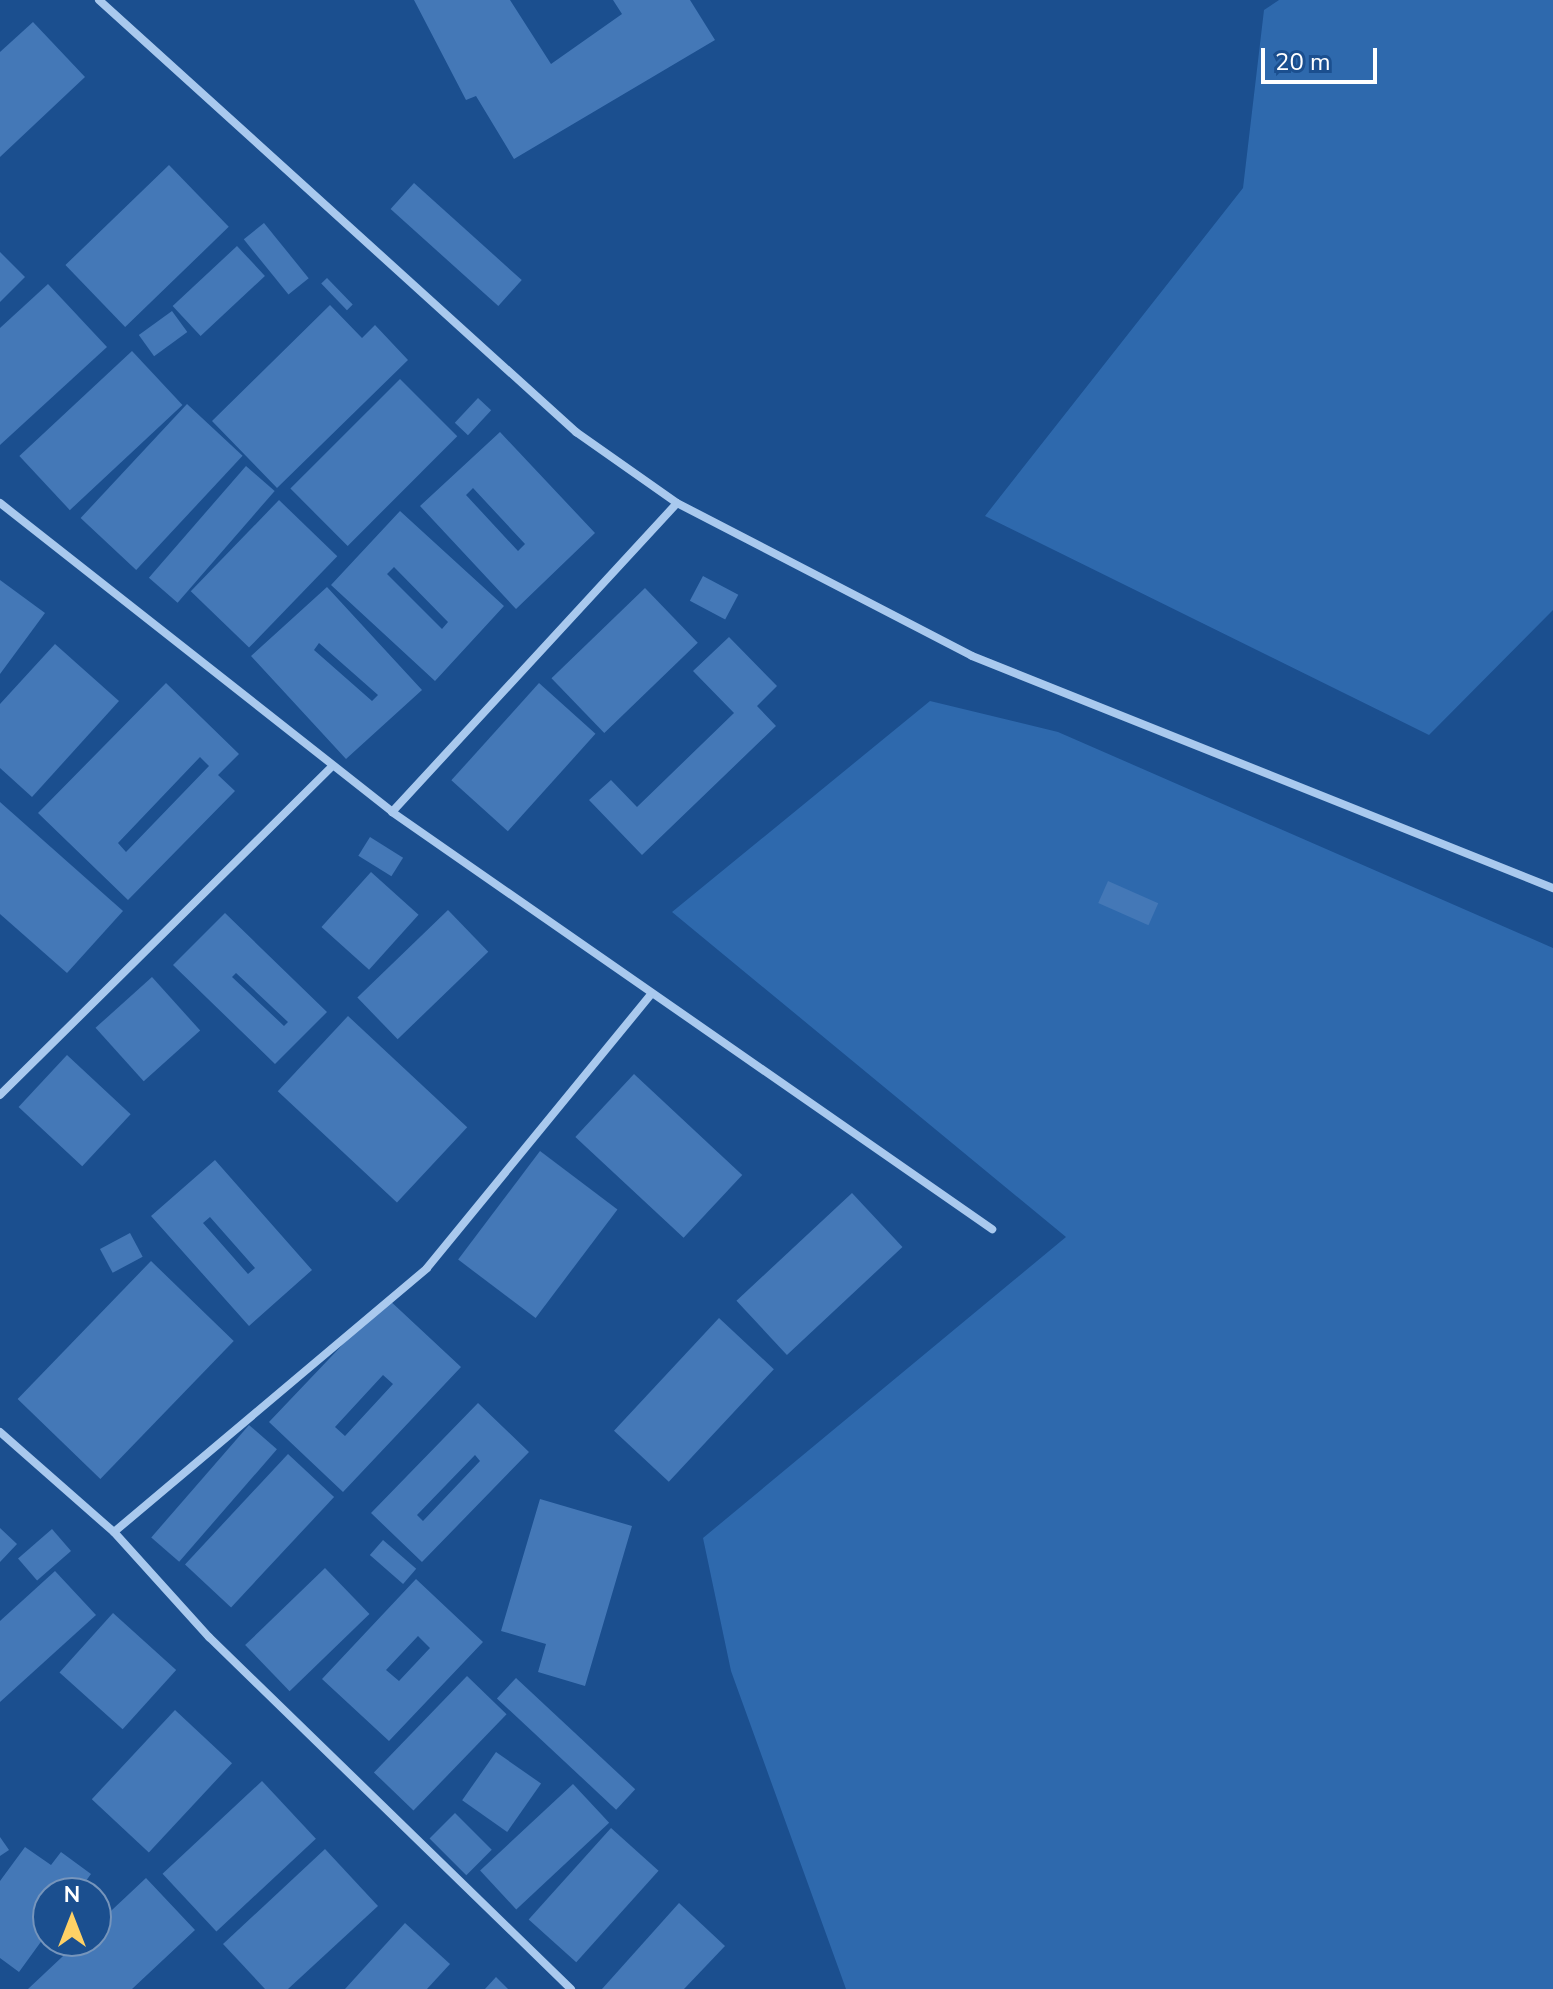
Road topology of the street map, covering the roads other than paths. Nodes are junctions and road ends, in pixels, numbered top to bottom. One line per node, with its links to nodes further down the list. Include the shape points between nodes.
1 (99, 0): 3 (street, via 576,432)
2 (0, 503): 4 (street)
3 (677, 503): 5 (street); 6 (street, via 972,656)
4 (332, 766): 5 (street); 8 (street)
5 (392, 812): 7 (street)
6 (1553, 888)
7 (652, 993): 9 (street); 11 (street, via 427,1268)
8 (0, 1095)
9 (992, 1229)
10 (0, 1432): 11 (street)
11 (114, 1532): 12 (street, via 209,1637)
12 (571, 1989)

